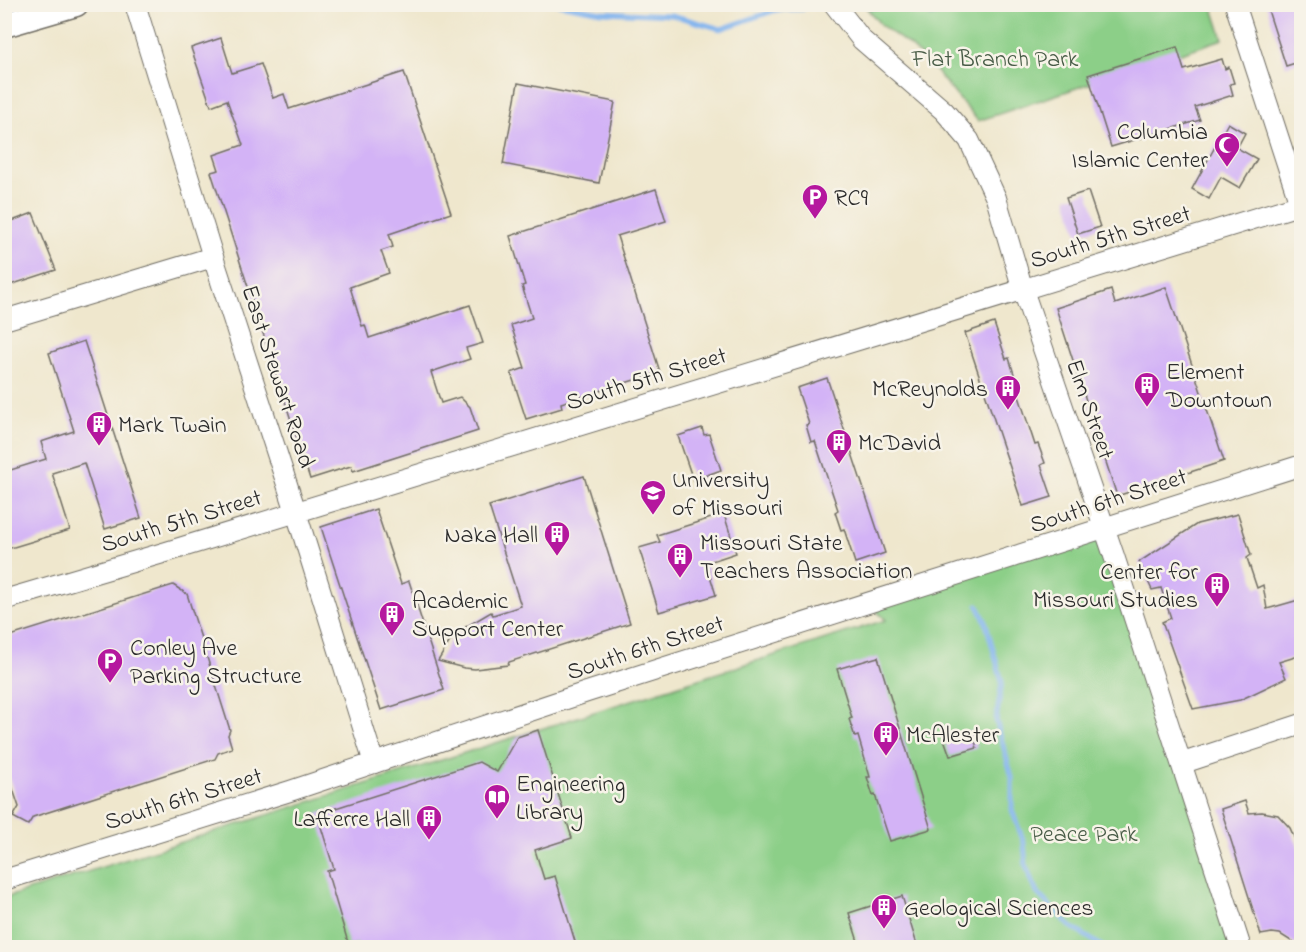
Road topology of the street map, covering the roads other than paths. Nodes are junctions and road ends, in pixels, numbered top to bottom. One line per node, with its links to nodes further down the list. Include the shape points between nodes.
1 (76, 4): 5 (main road)
2 (135, 4): 7 (street, East Stewart Road)
3 (834, 4): 8 (street, Elm Street, via 862,40 944,111 969,140 996,198)
4 (1235, 4): 6 (street)
5 (4, 25)
6 (1301, 206): 8 (street, South 5th Street)
7 (213, 257): 9 (street); 11 (street, East Stewart Road)
8 (1023, 290): 11 (street, South 5th Street); 12 (street, Elm Street)
9 (4, 320)
10 (1302, 465): 12 (street, South 6th Street)
11 (296, 512): 13 (street, South 5th Street); 15 (street, East Stewart Road)
12 (1104, 528): 15 (street, South 6th Street); 16 (street, Elm Street)
13 (4, 600)
14 (1302, 724): 16 (street)
15 (374, 763): 17 (street, South 6th Street)
16 (1182, 763): 18 (street, Elm Street)
17 (4, 880)
18 (1241, 948)

